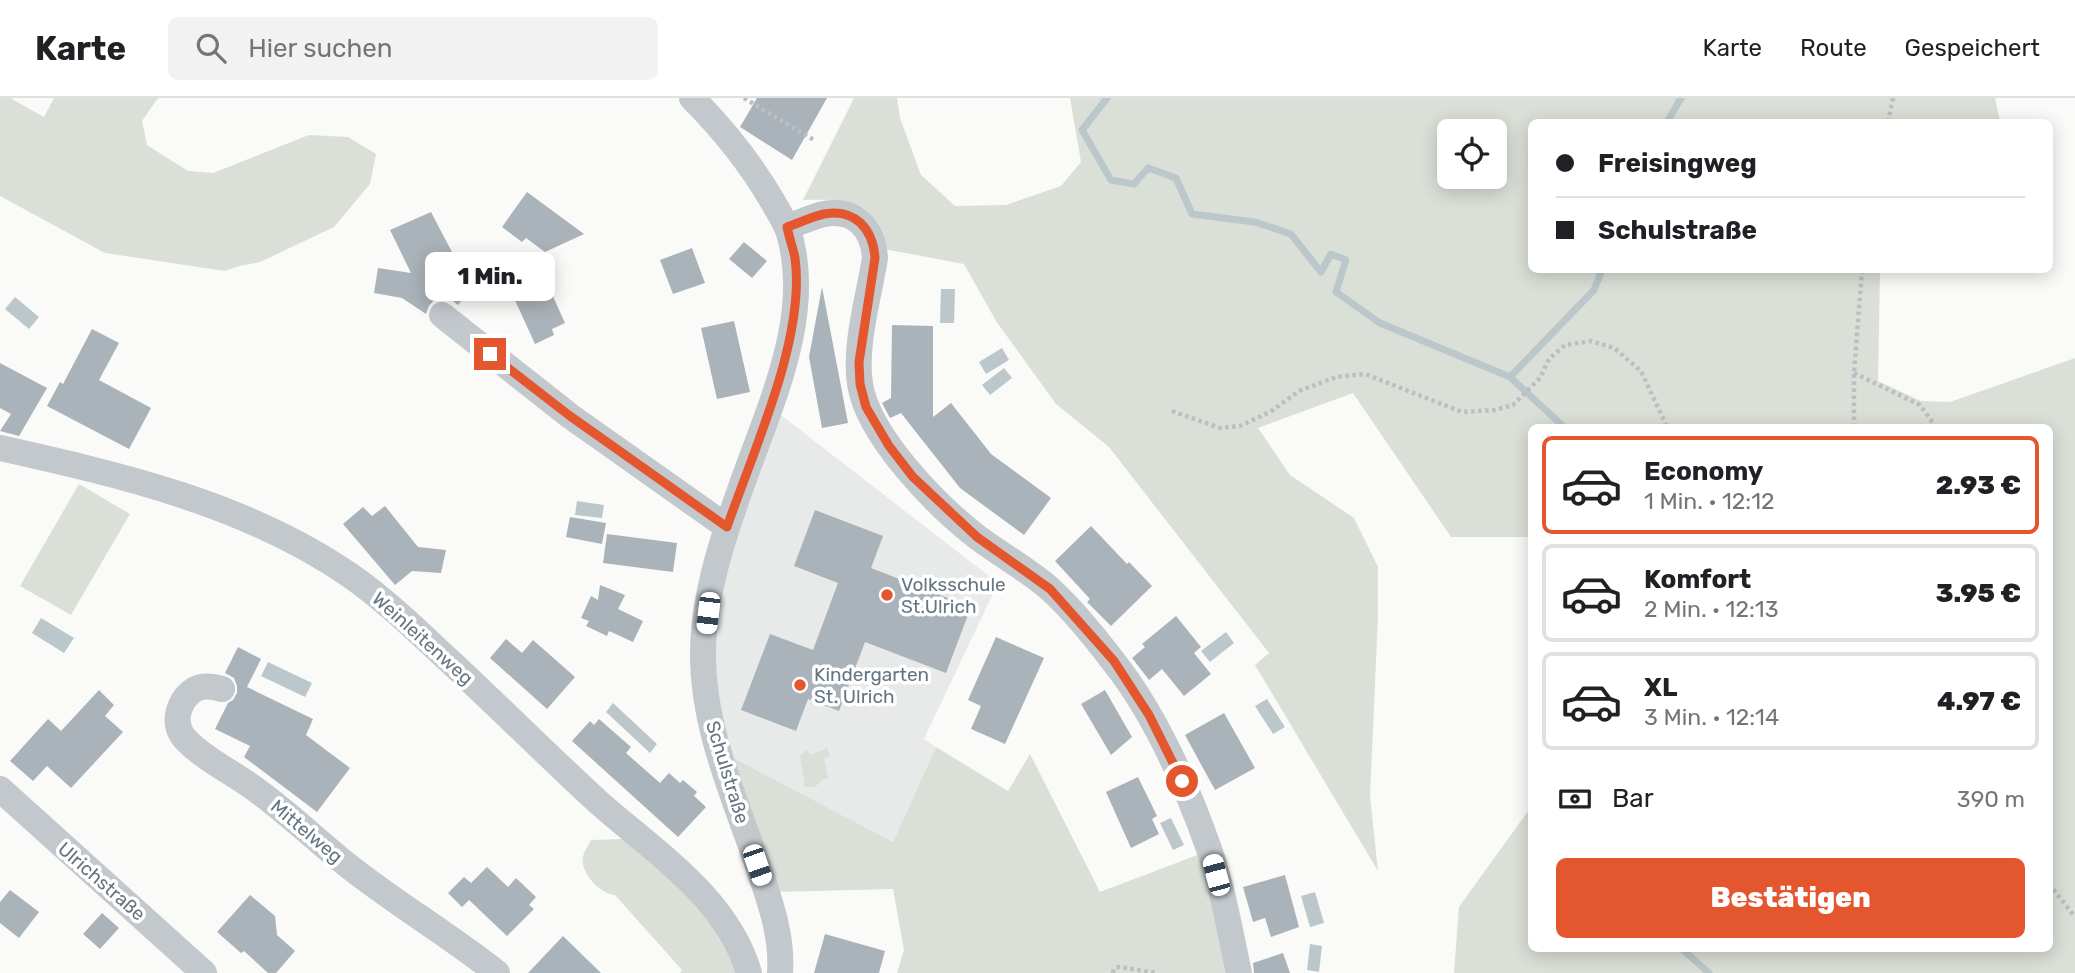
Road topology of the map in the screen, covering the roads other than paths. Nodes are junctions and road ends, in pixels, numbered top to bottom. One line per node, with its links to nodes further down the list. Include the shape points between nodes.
1 (692, 98): 2 (street, Schulstraße, via 761,182)
2 (787, 227): 5 (street, Schulstraße, via 795,257 791,328 770,408); 12 (street, via 825,214 840,214 868,229 875,258 859,362 866,407 913,477 977,537 1058,597 1135,690 1182,781 1210,851)
3 (442, 315): 5 (street, via 570,416)
4 (0, 447): 10 (street, Weinleitenweg, via 203,502 320,556 352,577 396,611 688,879 736,940)
5 (727, 527): 11 (street, Schulstraße, via 703,650 706,692 712,728 775,920)
6 (222, 689): 9 (street, Mittelweg, via 197,688 180,706 178,725 192,745)
7 (0, 789): 8 (street, Ulrichstraße)
8 (204, 973)
9 (497, 973)
10 (748, 973)
11 (780, 973)
12 (1239, 973)

